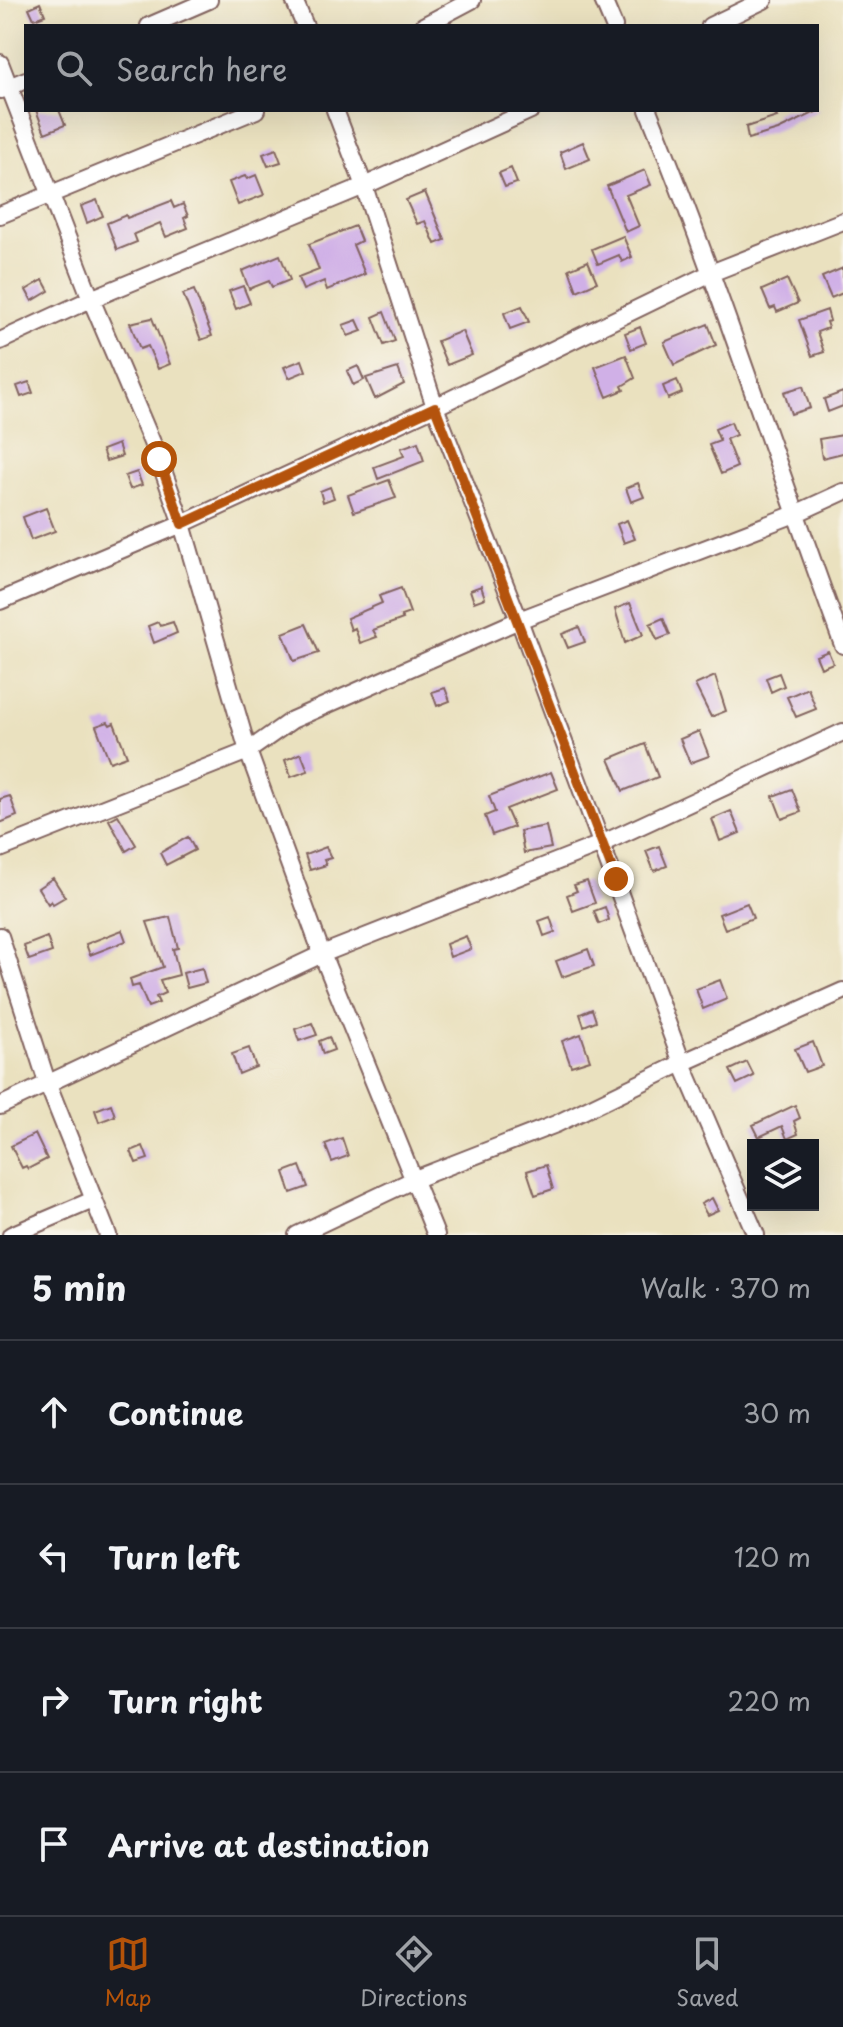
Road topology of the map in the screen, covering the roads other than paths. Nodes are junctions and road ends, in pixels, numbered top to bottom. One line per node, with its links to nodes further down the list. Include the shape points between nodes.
1 (209, 0): 6 (street)
2 (294, 0): 7 (street)
3 (472, 0): 8 (street)
4 (603, 0): 9 (street)
5 (764, 0): 10 (street)
6 (154, 24)
7 (304, 24)
8 (427, 24)
9 (613, 24)
10 (714, 24)
11 (0, 63): 13 (street)
12 (24, 81): 13 (street)
13 (5, 89): 19 (street)
14 (251, 112): 19 (street)
15 (336, 112): 18 (street)
16 (527, 112): 18 (street)
17 (649, 112): 22 (street)
18 (364, 186): 23 (street); 25 (street)
19 (51, 195): 20 (street); 23 (street)
20 (0, 215)
21 (843, 221): 22 (street)
22 (711, 273): 25 (street); 27 (street)
23 (91, 299): 24 (street); 28 (street)
24 (0, 341)
25 (435, 407): 28 (street); 30 (street)
26 (843, 492): 27 (street)
27 (795, 514): 30 (street); 31 (street)
28 (182, 524): 29 (street); 33 (street)
29 (0, 601)
30 (519, 620): 33 (street, via 292,720); 34 (street)
31 (843, 645)
32 (843, 732): 34 (street)
33 (248, 751): 35 (street); 37 (street)
34 (601, 844): 37 (street); 39 (street)
35 (0, 849)
36 (0, 936): 40 (street)
37 (322, 954): 40 (street); 42 (street)
38 (843, 991): 39 (street)
39 (682, 1063): 42 (street, via 556,1124); 48 (street)
40 (47, 1082): 41 (street); 43 (street)
41 (0, 1106)
42 (415, 1179): 46 (street); 47 (street)
43 (93, 1200): 44 (street); 45 (street)
44 (11, 1235)
45 (108, 1235)
46 (297, 1235)
47 (436, 1235)
48 (756, 1235)

